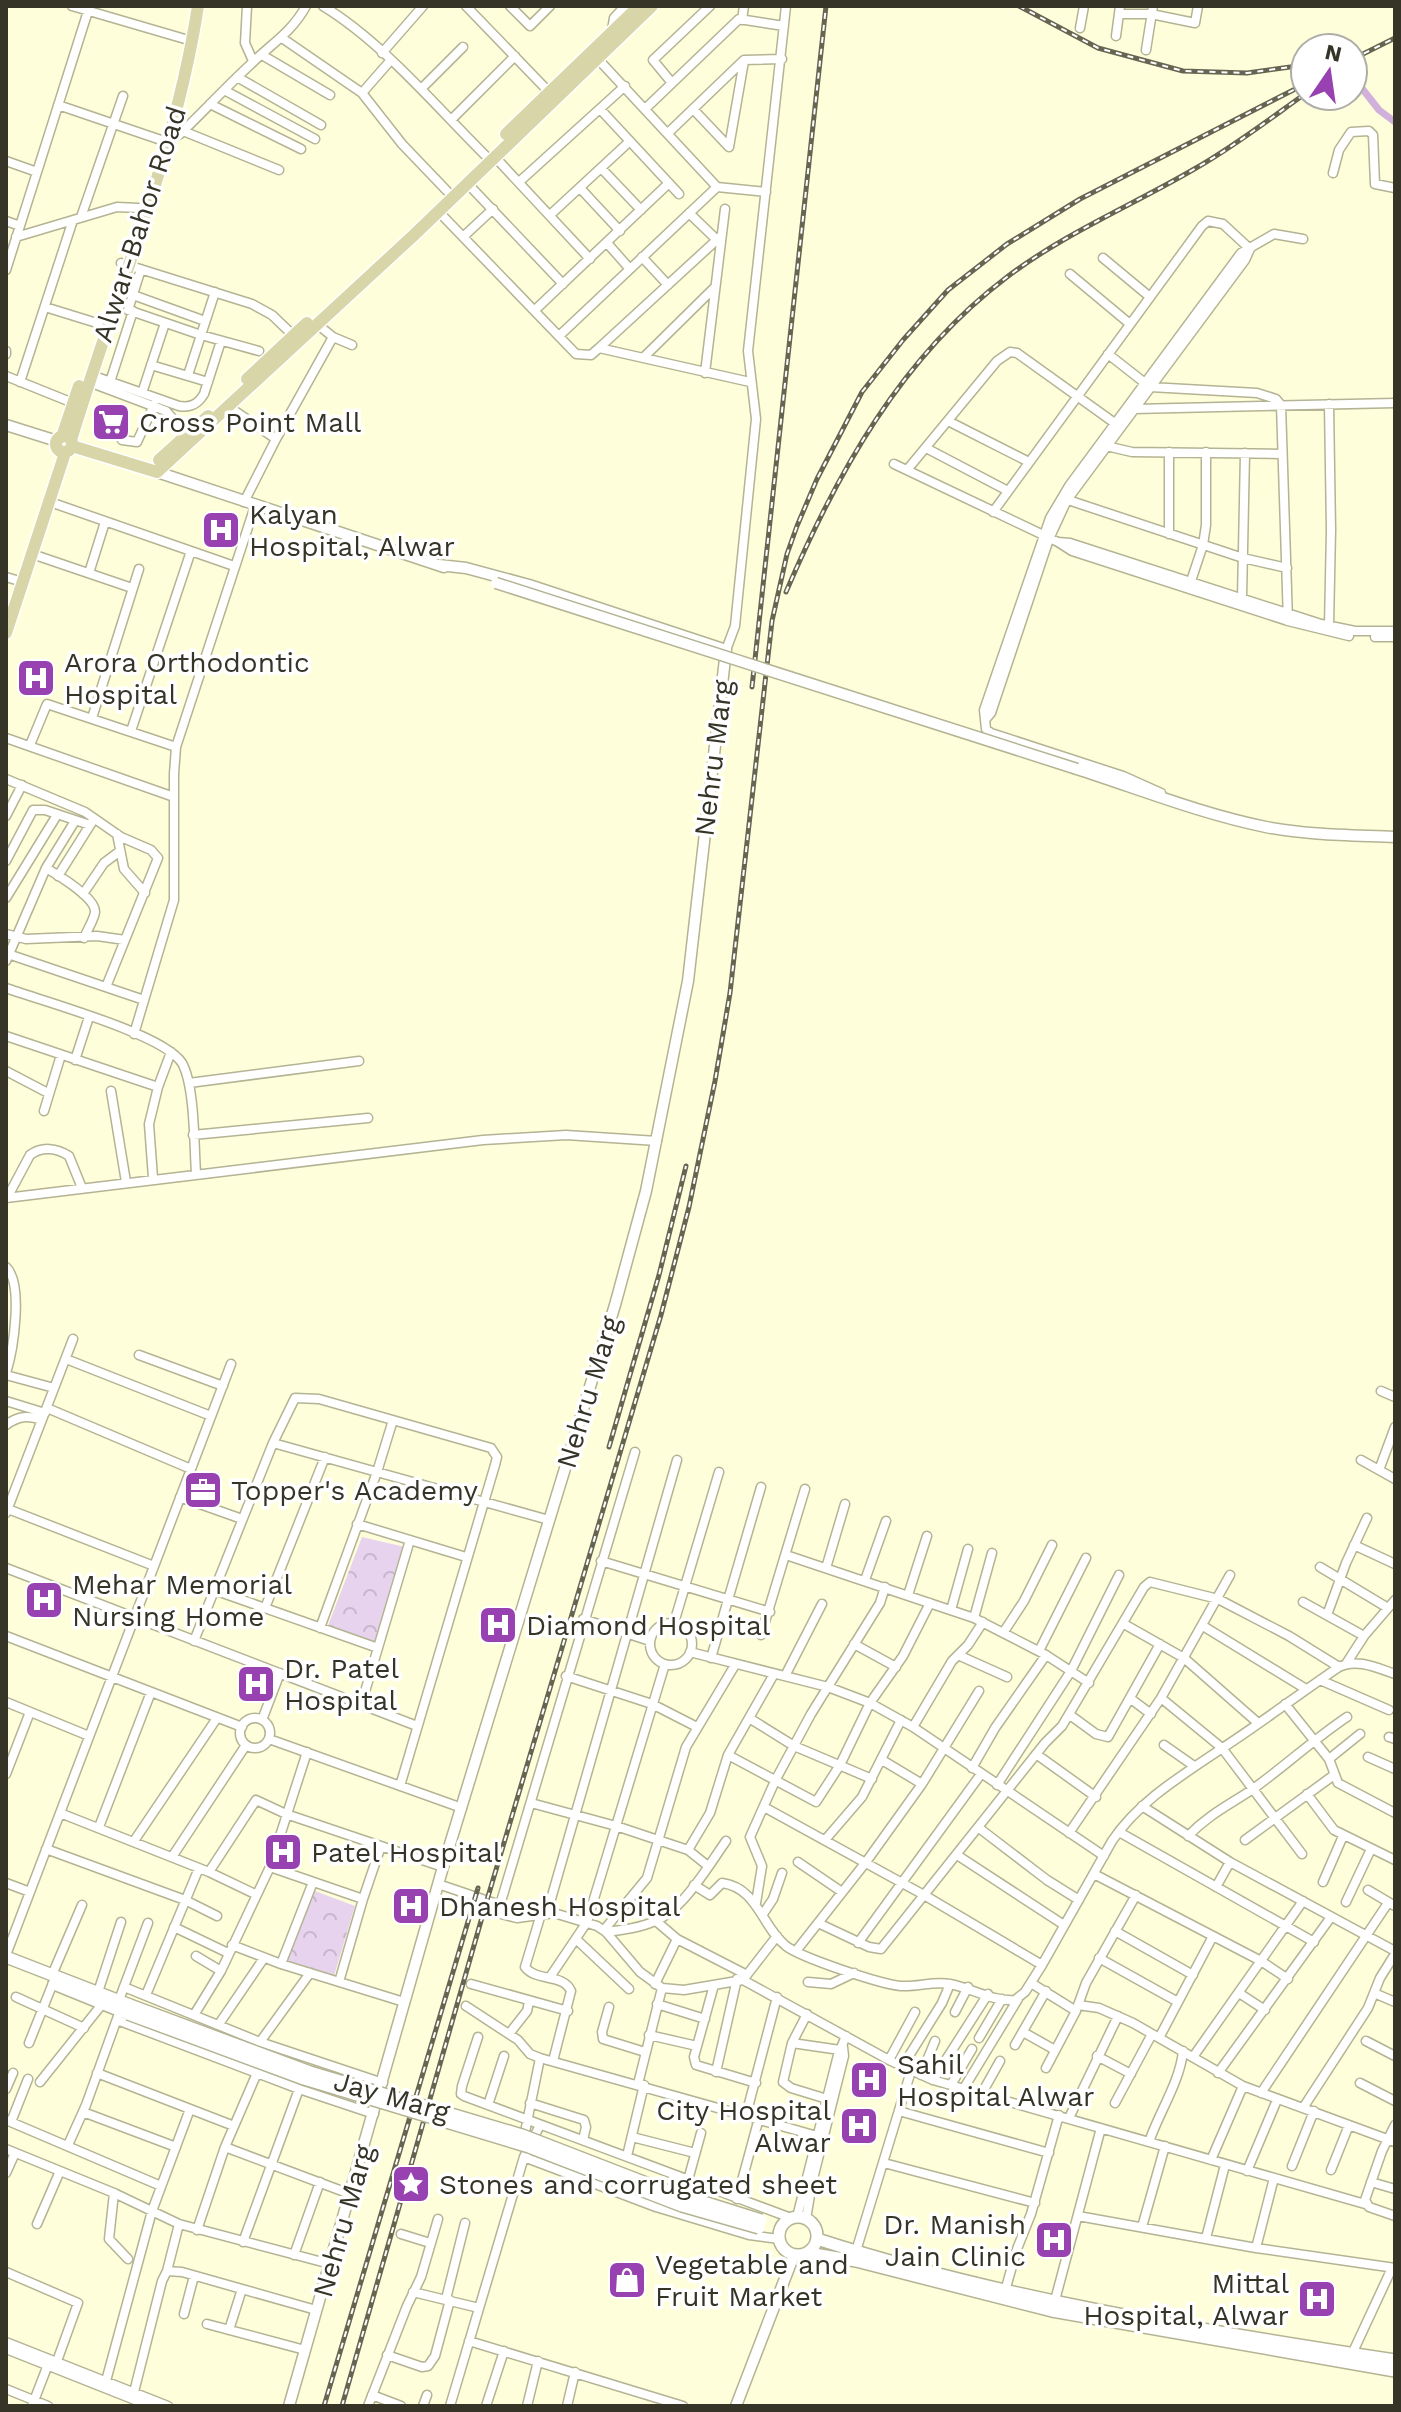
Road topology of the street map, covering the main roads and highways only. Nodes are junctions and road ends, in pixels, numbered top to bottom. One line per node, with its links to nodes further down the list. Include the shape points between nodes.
1 (191, 6): 6 (main road, Alwar-Bahor Road)
2 (198, 6): 6 (main road, Alwar-Bahor Road)
3 (639, 6): 5 (main road)
4 (652, 6): 5 (main road)
5 (628, 22): 7 (main road, via 597,58); 7 (main road, via 549,92)
6 (165, 140): 8 (main road, Alwar-Bahor Road); 8 (main road, Alwar-Bahor Road)
7 (490, 157): 9 (main road); 9 (main road, via 447,191)
8 (124, 264): 12 (main road, Alwar-Bahor Road, via 90,379); 12 (main road, Alwar-Bahor Road, via 73,403)
9 (360, 280): 10 (main road); 10 (main road)
10 (297, 338): 11 (main road); 11 (main road)
11 (190, 438): 12 (main road, via 153,471)
12 (64, 444): 13 (main road); 15 (main road)
13 (11, 578): 14 (main road)
14 (6, 609)
15 (6, 633)
16 (6, 1956): 18 (main road, Jay Marg)
17 (6, 1964): 18 (main road, Jay Marg)
18 (53, 1979): 19 (main road, Jay Marg, bridge, via 293,2076 529,2147 682,2206 760,2224)
19 (789, 2225): 20 (main road, via 815,2227); 21 (main road, via 781,2246 794,2255)
20 (817, 2239): 21 (main road); 22 (main road)
21 (808, 2253): 22 (main road)
22 (917, 2274): 23 (main road); 23 (main road)
23 (1053, 2306): 24 (main road); 24 (main road, via 1352,2354)
24 (1394, 2370)

